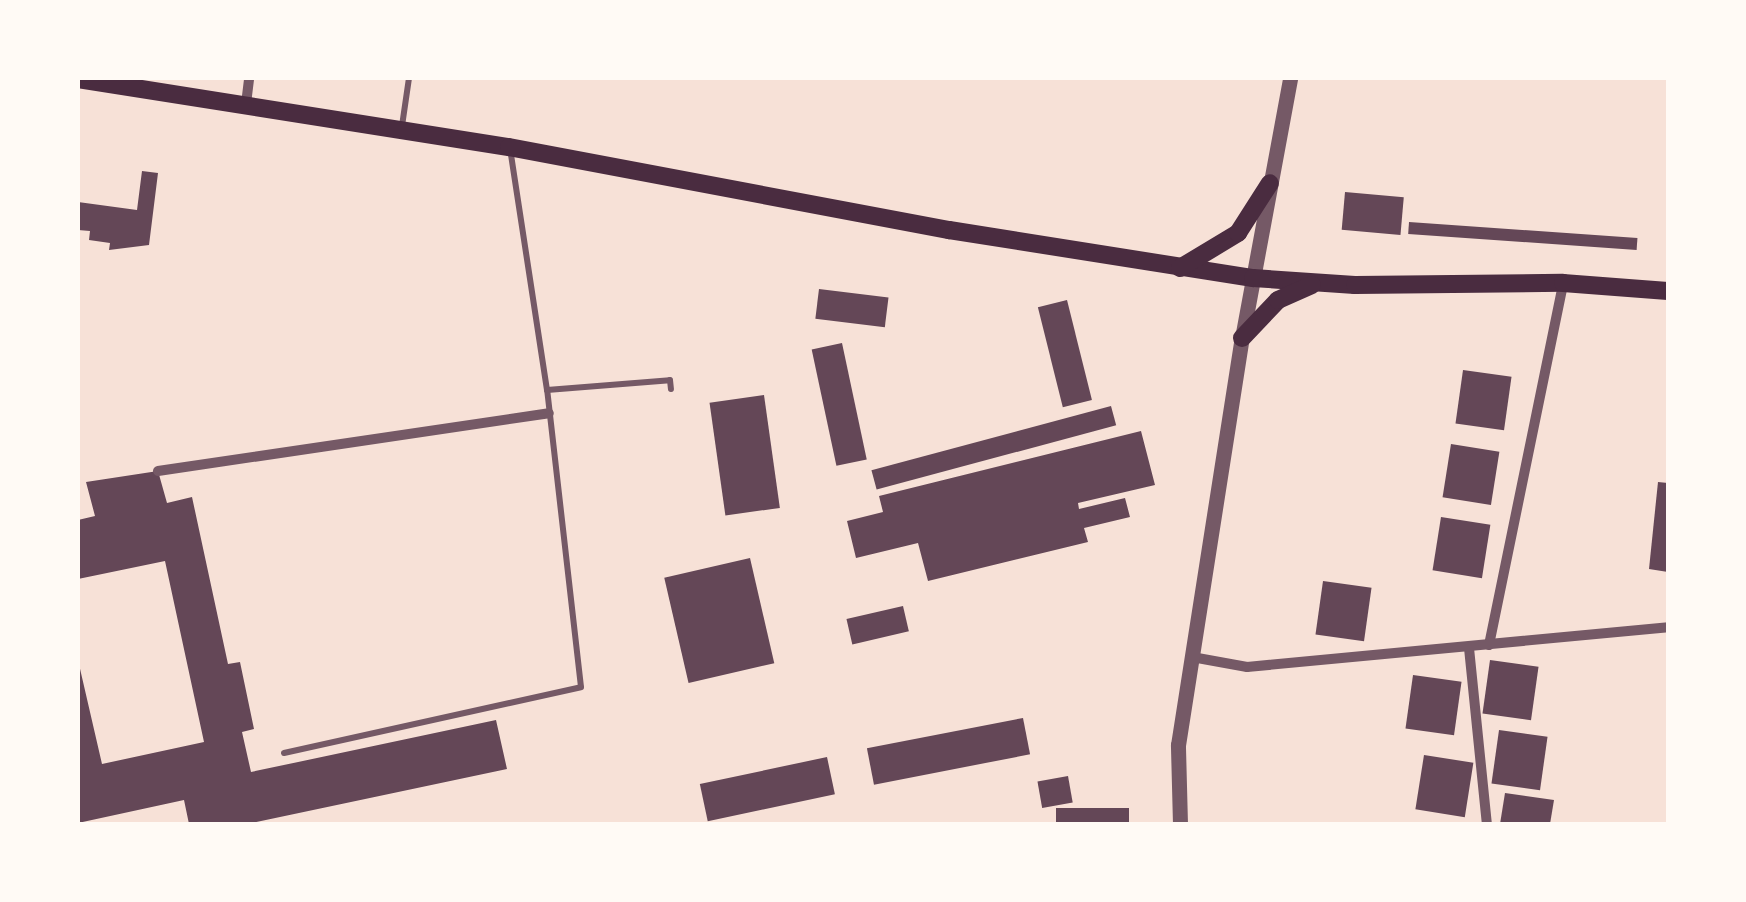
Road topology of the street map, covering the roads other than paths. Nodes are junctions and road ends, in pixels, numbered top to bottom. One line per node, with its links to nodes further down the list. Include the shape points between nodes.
1 (248, 78): 5 (street)
2 (409, 78): 6 (lane)
3 (1290, 78): 8 (street)
4 (78, 79): 5 (main road)
5 (246, 104): 6 (main road)
6 (402, 131): 7 (main road)
7 (509, 147): 9 (main road); 16 (lane)
8 (1270, 183): 9 (main road, via 1238,233); 10 (street)
9 (1180, 268): 10 (main road)
10 (1252, 278): 11 (main road); 14 (street)
11 (1318, 283): 12 (main road); 14 (main road, via 1278,300)
12 (1564, 283): 13 (main road); 20 (street)
13 (1668, 291)
14 (1242, 338): 22 (street)
15 (670, 389): 16 (lane, via 670,380)
16 (547, 390): 17 (lane)
17 (549, 412): 18 (street); 23 (lane, via 581,686)
18 (158, 471)
19 (1668, 627): 20 (street)
20 (1489, 645): 21 (street)
21 (1469, 648): 22 (street, via 1247,667); 25 (street)
22 (1192, 657): 24 (street, via 1178,745)
23 (284, 752)
24 (1180, 824)
25 (1487, 824)

